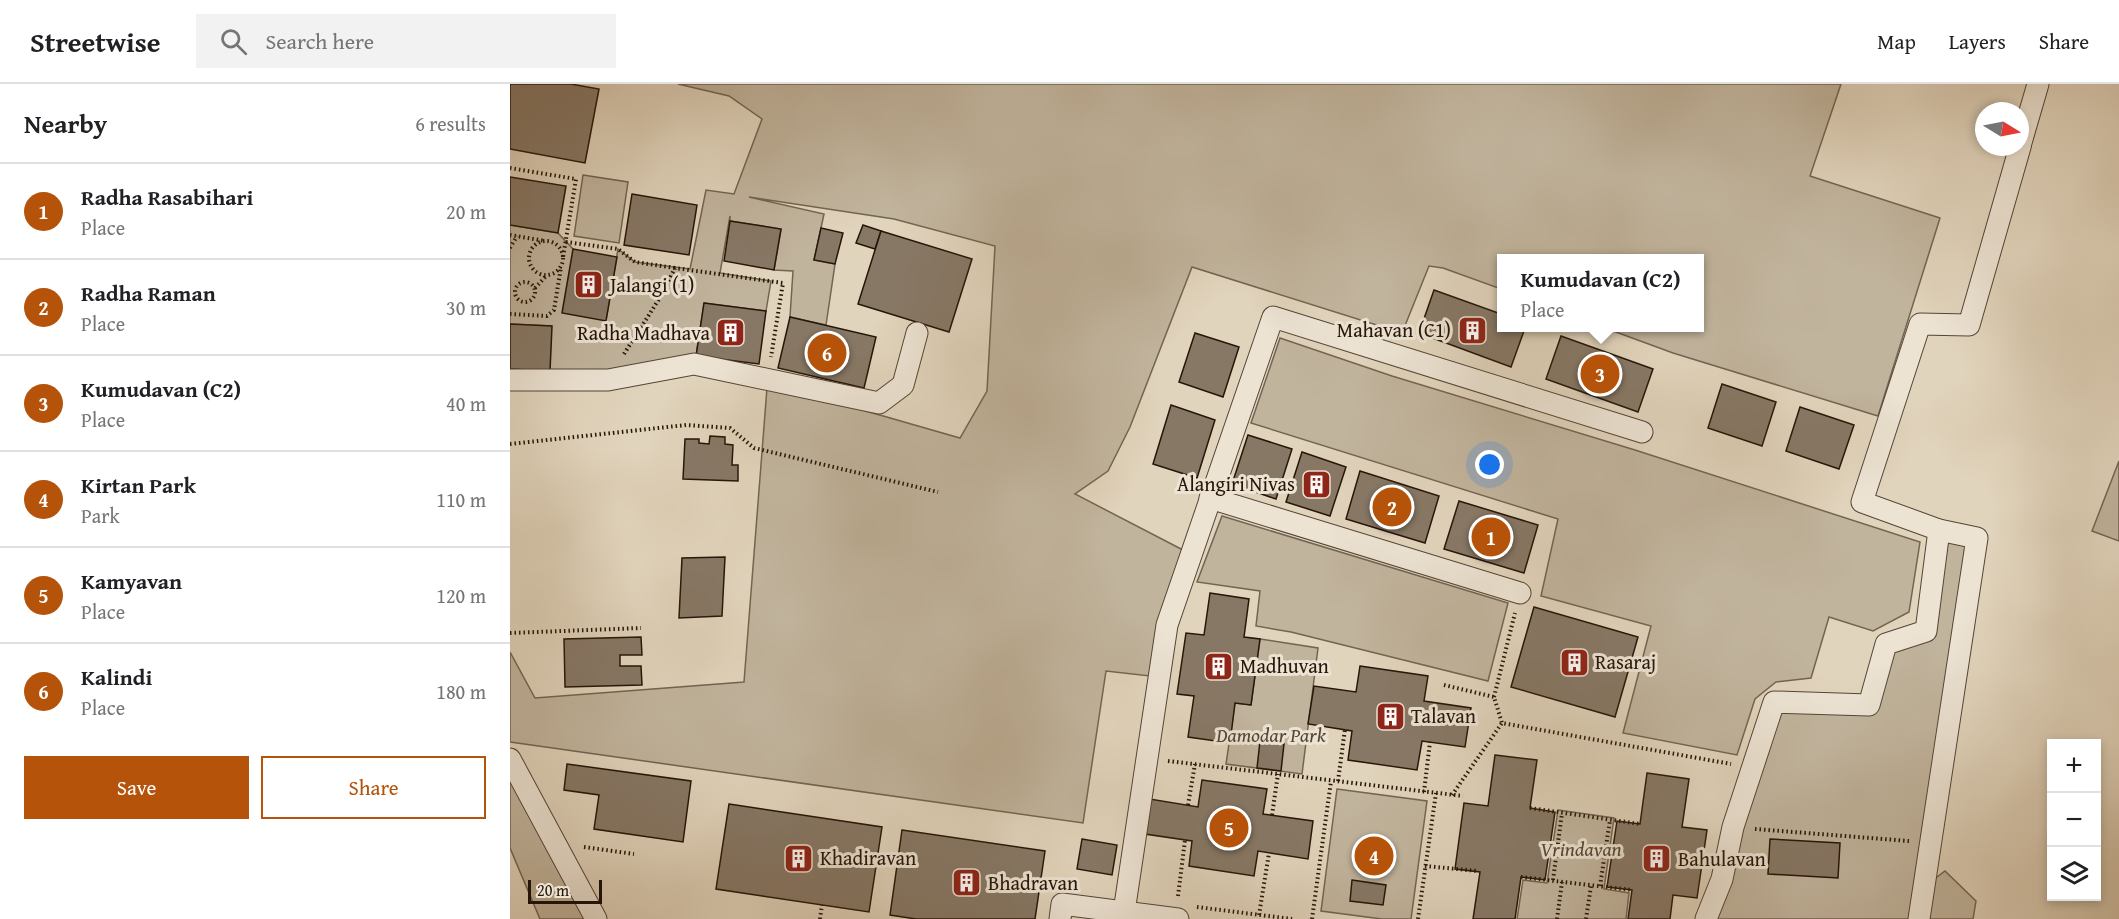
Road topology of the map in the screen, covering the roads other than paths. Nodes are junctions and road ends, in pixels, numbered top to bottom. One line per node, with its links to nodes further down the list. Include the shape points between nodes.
1 (2038, 84): 2 (street)
2 (2029, 115)
3 (2017, 156): 8 (street, via 1969,325 1920,324 1862,502)
4 (917, 333): 5 (street, via 903,385 879,403 694,364 608,380)
5 (510, 380)
6 (1642, 432): 7 (street, via 1273,317)
7 (1210, 498): 9 (street); 12 (street, via 1167,625)
8 (1939, 530): 15 (street, via 1926,631 1886,644 1869,705 1774,702 1733,827 1722,879); 16 (street, via 1977,538)
9 (1520, 593)
10 (510, 759): 13 (street)
11 (1181, 910): 12 (street)
12 (1124, 912): 14 (street, via 1062,904)
13 (596, 919)
14 (1060, 919)
15 (1706, 919)
16 (1919, 919)

